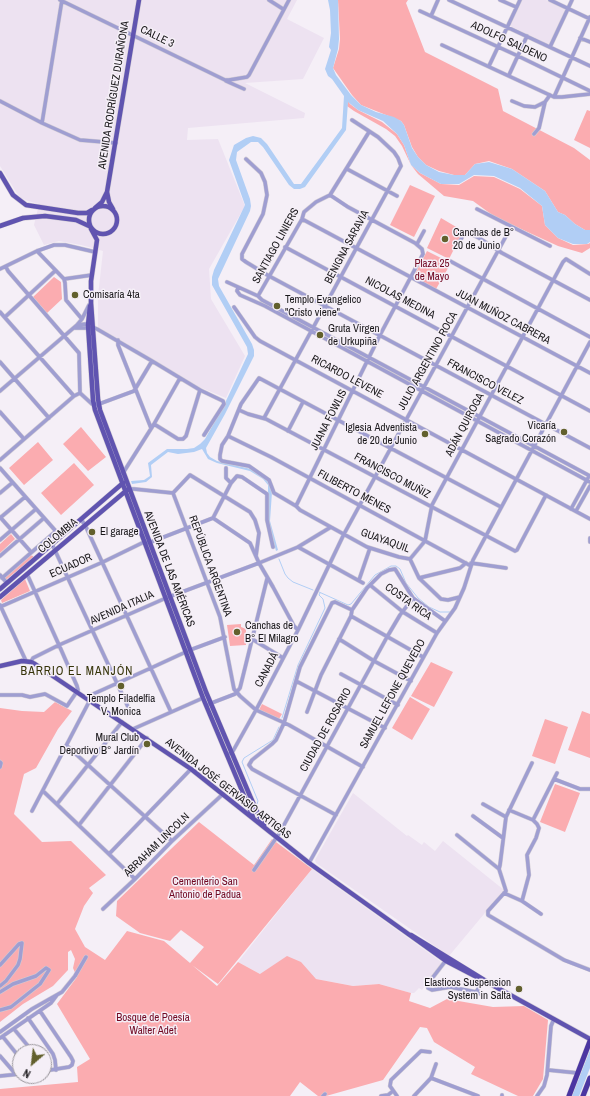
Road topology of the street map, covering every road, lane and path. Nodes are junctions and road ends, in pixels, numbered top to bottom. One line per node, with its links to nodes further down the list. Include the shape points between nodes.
1 (61, 0): 18 (street, CALLE 3); 40 (street)
2 (139, 0): 18 (main road, AVENIDA RODRÍGUEZ DURAÑONA)
3 (269, 0): 13 (street)
4 (289, 0): 13 (street)
5 (438, 0): 15 (street)
6 (449, 0): 17 (street)
7 (500, 0): 11 (street)
8 (520, 0): 11 (street)
9 (550, 0): 12 (street)
10 (572, 0): 12 (street)
11 (516, 7): 17 (street)
12 (568, 8): 16 (street); 24 (street)
13 (283, 9): 31 (street, via 247,77)
14 (420, 11): 15 (street, ADOLFO SALDENO)
15 (431, 16): 23 (street, ADOLFO SALDENO)
16 (590, 18): 20 (street)
17 (507, 27): 19 (street); 23 (street)
18 (134, 36): 31 (street, CALLE 3); 43 (main road, AVENIDA RODRÍGUEZ DURAÑONA)
19 (527, 36): 24 (street); 25 (street)
20 (580, 38): 21 (street); 26 (street)
21 (590, 42)
22 (442, 45): 27 (street)
23 (497, 47): 25 (street, ADOLFO SALDENO); 27 (street)
24 (550, 47): 26 (street)
25 (518, 56): 29 (street); 30 (street, ADOLFO SALDENO)
26 (571, 57): 28 (street); 30 (street)
27 (489, 66): 29 (street)
28 (590, 66)
29 (509, 75): 35 (street)
30 (562, 77): 33 (street, ADOLFO SALDENO); 35 (street)
31 (225, 80): 32 (street, CALLE 3)
32 (244, 89)
33 (590, 91)
34 (590, 94): 35 (street)
35 (552, 96): 38 (street)
36 (0, 101): 40 (street)
37 (512, 101): 38 (street, via 532,107)
38 (545, 102): 42 (street, via 539,128)
39 (352, 120): 41 (street)
40 (42, 123): 43 (street, via 80,140)
41 (370, 132): 45 (street, SANTIAGO LINIERS); 47 (street, BENIGNA SARAVIA, via 394,152 401,164)
42 (534, 134)
43 (116, 144): 48 (main road, AVENIDA RODRÍGUEZ DURAÑONA)
44 (246, 159): 76 (street, FRANCISCO VELEZ, via 261,174 267,195 263,214 242,254 242,259)
45 (347, 169): 47 (street); 49 (street, SANTIAGO LINIERS)
46 (0, 173): 51 (main road, via 13,194 26,205 78,213 87,213)
47 (388, 191): 50 (street); 55 (street, BENIGNA SARAVIA)
48 (107, 192): 51 (main road, via 102,202); 53 (main road)
49 (330, 195): 54 (street, SANTIAGO LINIERS, via 307,209); 55 (street)
50 (397, 196)
51 (94, 209): 53 (main road, via 103,206); 58 (main road, via 88,218)
52 (477, 209): 57 (street)
53 (114, 212): 60 (main road, via 117,219 116,227)
54 (302, 219): 65 (street, SANTIAGO LINIERS); 66 (street, JUAN MUÑOZ CABRERA)
55 (371, 220): 62 (street); 66 (street, BENIGNA SARAVIA)
56 (0, 226): 58 (main road, via 23,218 45,216 76,220)
57 (511, 227): 64 (street); 67 (street, JULIO ARGENTINO ROCA)
58 (90, 228): 60 (main road, via 98,234); 63 (main road, via 96,236)
59 (424, 231): 62 (street)
60 (107, 234): 63 (main road)
61 (460, 241): 67 (street, via 467,232)
62 (417, 244): 78 (street, JUANA FOWLIS, via 423,254)
63 (97, 246): 69 (main road, AVENIDA DE LAS AMÉRICAS)
64 (550, 246)
65 (285, 247): 76 (street, SANTIAGO LINIERS); 77 (street, NICOLAS MEDINA)
66 (356, 248): 77 (street, BENIGNA SARAVIA); 78 (street, JUAN MUÑOZ CABRERA)
67 (498, 250): 80 (street, JULIO ARGENTINO ROCA); 81 (street)
68 (37, 251): 69 (street, via 62,244); 71 (street); 73 (street)
69 (95, 252): 75 (main road, AVENIDA DE LAS AMÉRICAS)
70 (450, 261): 80 (street)
71 (6, 267): 72 (street); 84 (street)
72 (0, 269)
73 (55, 271): 79 (street); 84 (street)
74 (590, 274): 81 (street, ADÁN QUIROGA, via 566,259)
75 (92, 275): 79 (street); 87 (main road, AVENIDA DE LAS AMÉRICAS)
76 (269, 276): 85 (street, SANTIAGO LINIERS); 88 (street, FRANCISCO VELEZ)
77 (341, 277): 88 (street, BENIGNA SARAVIA); 90 (street, NICOLAS MEDINA)
78 (411, 278): 90 (street, JUANA FOWLIS); 91 (street, JUAN MUÑOZ CABRERA)
79 (64, 279): 95 (street, via 66,299)
80 (483, 279): 91 (street, JULIO ARGENTINO ROCA); 92 (street)
81 (553, 280): 86 (street); 92 (street, ADÁN QUIROGA)
82 (227, 282): 83 (street)
83 (238, 287): 85 (street); 99 (street, via 240,295)
84 (30, 296): 94 (street); 101 (street)
85 (258, 296): 99 (street)
86 (590, 300)
87 (91, 303): 95 (street); 97 (main road, AVENIDA DE LAS AMÉRICAS)
88 (325, 306): 99 (street, BENIGNA SARAVIA); 100 (street, FRANCISCO VELEZ)
89 (234, 307): 109 (street, RICARDO LEVENE, via 257,339)
90 (396, 307): 100 (street, JUANA FOWLIS); 102 (street, NICOLAS MEDINA)
91 (467, 308): 102 (street, JULIO ARGENTINO ROCA); 104 (street, JUAN MUÑOZ CABRERA)
92 (538, 309): 103 (street); 104 (street, ADÁN QUIROGA)
93 (0, 312): 94 (street)
94 (5, 317): 107 (street)
95 (82, 319): 96 (street)
96 (77, 325): 97 (street); 98 (street)
97 (90, 327): 98 (street); 105 (street); 131 (main road, AVENIDA DE LAS AMÉRICAS)
98 (73, 328): 101 (street)
99 (312, 330): 108 (street); 109 (street, BENIGNA SARAVIA); 112 (street)
100 (380, 335): 108 (street, JUANA FOWLIS); 113 (street, FRANCISCO VELEZ)
101 (64, 336): 107 (street); 126 (street, via 80,355)
102 (451, 336): 113 (street, JULIO ARGENTINO ROCA); 114 (street, NICOLAS MEDINA)
103 (590, 337)
104 (522, 338): 114 (street, ADÁN QUIROGA); 115 (street, JUAN MUÑOZ CABRERA)
105 (118, 340): 110 (street); 121 (street)
106 (590, 342): 115 (street, SAMUEL LEFONE QUEVEDO)
107 (39, 357): 117 (street); 129 (street)
108 (369, 358): 112 (street, JUANA FOWLIS); 119 (street)
109 (296, 360): 120 (street, BENIGNA SARAVIA); 124 (street, RICARDO LEVENE)
110 (152, 361): 118 (street); 121 (street)
111 (0, 362): 117 (street)
112 (367, 362): 124 (street, JUANA FOWLIS); 125 (street)
113 (435, 365): 119 (street, JULIO ARGENTINO ROCA); 127 (street, FRANCISCO VELEZ)
114 (507, 366): 127 (street, ADÁN QUIROGA); 128 (street, NICOLAS MEDINA)
115 (577, 367): 116 (street, JUAN MUÑOZ CABRERA); 128 (street, SAMUEL LEFONE QUEVEDO)
116 (590, 373)
117 (14, 378): 123 (street); 136 (street)
118 (180, 378): 122 (street); 142 (street)
119 (423, 387): 125 (street, JULIO ARGENTINO ROCA); 135 (street)
120 (280, 389): 130 (street); 132 (street, via 259,378); 137 (street, BENIGNA SARAVIA)
121 (136, 390): 131 (street); 142 (street)
122 (200, 390): 142 (street, via 183,439); 144 (street, via 224,402)
123 (0, 391)
124 (353, 391): 138 (street, RICARDO LEVENE); 139 (street, JUANA FOWLIS)
125 (421, 391): 138 (street, JULIO ARGENTINO ROCA); 140 (street)
126 (80, 394): 129 (street); 131 (street, via 90,403)
127 (491, 395): 135 (street, ADÁN QUIROGA); 141 (street, FRANCISCO VELEZ)
128 (561, 395): 133 (street, NICOLAS MEDINA); 141 (street, SAMUEL LEFONE QUEVEDO)
129 (74, 396): 136 (street)
130 (303, 402): 139 (street); 143 (street)
131 (96, 404): 156 (main road, AVENIDA DE LAS AMÉRICAS); 163 (main road, AVENIDA DE LAS AMÉRICAS)
132 (238, 410): 137 (street, FRANCISCO MUÑIZ); 145 (street)
133 (590, 411)
134 (0, 412): 146 (street)
135 (480, 416): 140 (street, ADÁN QUIROGA); 147 (street)
136 (49, 418): 146 (street)
137 (264, 418): 143 (street, FRANCISCO MUÑIZ)
138 (406, 419): 148 (street, JULIO ARGENTINO ROCA); 151 (street, RICARDO LEVENE)
139 (338, 420): 148 (street); 150 (street, JUANA FOWLIS)
140 (477, 421): 151 (street, ADÁN QUIROGA); 152 (street)
141 (546, 424): 147 (street, SAMUEL LEFONE QUEVEDO); 149 (street, FRANCISCO VELEZ)
142 (152, 426): 156 (street)
143 (288, 431): 150 (street, FRANCISCO MUÑIZ)
144 (204, 435)
145 (228, 436): 160 (street, FILIBERTO MENES); 173 (street, GUAYAQUIL, via 221,449 220,459 249,466 271,482 273,492)
146 (24, 439): 153 (street)
147 (534, 446): 152 (street, SAMUEL LEFONE QUEVEDO); 157 (street)
148 (390, 448): 158 (street, JULIO ARGENTINO ROCA); 159 (street)
149 (590, 448)
150 (324, 449): 158 (street, FRANCISCO MUÑIZ); 160 (street, JUANA FOWLIS)
151 (462, 449): 159 (street, ADÁN QUIROGA); 161 (street, RICARDO LEVENE)
152 (532, 451): 161 (street, SAMUEL LEFONE QUEVEDO); 162 (street)
153 (0, 460)
154 (0, 468): 164 (street)
155 (226, 468): 165 (street, via 226,478)
156 (123, 472): 163 (main road, AVENIDA DE LAS AMÉRICAS)
157 (590, 475): 162 (street)
158 (375, 477): 174 (street, JULIO ARGENTINO ROCA); 175 (street, FRANCISCO MUÑIZ)
159 (446, 478): 175 (street, ADÁN QUIROGA); 176 (street)
160 (309, 479): 173 (street, JUANA FOWLIS); 174 (street, FILIBERTO MENES)
161 (517, 479): 171 (street, RICARDO LEVENE); 176 (street, SAMUEL LEFONE QUEVEDO)
162 (588, 481): 178 (street)
163 (124, 482): 167 (main road, AVENIDA DE LAS AMÉRICAS); 183 (main road)
164 (12, 483): 168 (street); 172 (street)
165 (231, 483): 170 (street); 200 (street, via 237,476 242,477 267,494 267,520)
166 (590, 486): 179 (street)
167 (127, 490): 169 (street, via 134,488); 185 (main road, COLOMBIA); 198 (main road, AVENIDA DE LAS AMÉRICAS)
168 (0, 493)
169 (173, 493): 170 (street, via 190,475); 187 (street, REPÚBLICA ARGENTINA)
170 (224, 495): 182 (street); 206 (street, via 253,516 259,533)
171 (546, 495): 178 (street, RICARDO LEVENE); 191 (street, FRANCISCO MUÑIZ, via 517,550)
172 (25, 497): 177 (street); 180 (street)
173 (296, 506): 186 (street, GUAYAQUIL)
174 (360, 506): 190 (street, JULIO ARGENTINO ROCA); 196 (street, FILIBERTO MENES)
175 (431, 507): 191 (street, FRANCISCO MUÑIZ); 196 (street, ADÁN QUIROGA)
176 (501, 507): 191 (street, SAMUEL LEFONE QUEVEDO)
177 (36, 509): 181 (street); 188 (street)
178 (571, 509): 179 (street, RICARDO LEVENE)
179 (576, 511): 184 (street, RICARDO LEVENE)
180 (0, 518): 188 (street)
181 (44, 518): 189 (street); 194 (street)
182 (213, 518): 187 (street, ECUADOR); 206 (street, via 250,543)
183 (81, 519): 185 (street); 192 (main road)
184 (590, 519)
185 (85, 525): 203 (main road, COLOMBIA); 208 (street)
186 (331, 527): 190 (street, GUAYAQUIL); 201 (street, AVENIDA ITALIA)
187 (187, 528): 198 (street, ECUADOR); 220 (street, REPÚBLICA ARGENTINA)
188 (12, 530): 194 (street); 195 (street)
189 (56, 531): 192 (street); 204 (street)
190 (344, 534): 202 (street, GUAYAQUIL); 211 (street, JULIO ARGENTINO ROCA)
191 (486, 536): 212 (street, SAMUEL LEFONE QUEVEDO)
192 (61, 537): 199 (main road)
193 (590, 538): 197 (street)
194 (19, 539): 204 (street); 205 (street)
195 (0, 540)
196 (425, 541): 207 (street, ADÁN QUIROGA); 210 (street, FILIBERTO MENES)
197 (590, 542)
198 (147, 543): 208 (street, ECUADOR); 228 (main road, AVENIDA DE LAS AMÉRICAS)
199 (52, 544): 203 (street); 221 (main road)
200 (273, 547)
201 (298, 547): 209 (street, AVENIDA ITALIA); 211 (street)
202 (370, 548): 207 (street, GUAYAQUIL); 219 (street)
203 (56, 550): 214 (main road, COLOMBIA); 216 (street)
204 (31, 552): 215 (street)
205 (0, 556)
206 (256, 557): 209 (street)
207 (410, 559): 217 (street, GUAYAQUIL)
208 (103, 562): 216 (street, ECUADOR); 234 (street)
209 (259, 563): 218 (street); 220 (street, AVENIDA ITALIA)
210 (466, 563): 212 (street, FILIBERTO MENES); 217 (street, via 460,568)
211 (329, 564): 219 (street); 225 (street, JULIO ARGENTINO ROCA)
212 (471, 564): 213 (street); 229 (street, SAMUEL LEFONE QUEVEDO)
213 (506, 568)
214 (27, 574): 226 (street); 227 (main road, COLOMBIA)
215 (1, 576): 221 (street)
216 (68, 577): 226 (street, ECUADOR); 237 (street)
217 (419, 578): 229 (street, GUAYAQUIL, via 443,600)
218 (267, 579): 238 (street); 242 (street)
219 (359, 580): 222 (street)
220 (207, 582): 228 (street, AVENIDA ITALIA); 240 (street, REPÚBLICA ARGENTINA)
221 (7, 583): 224 (main road)
222 (363, 583)
223 (370, 585): 230 (street, via 381,574 395,569); 232 (street); 233 (street, COSTA RICA)
224 (0, 589)
225 (317, 589): 238 (street, CANADÁ)
226 (35, 592): 231 (street, ECUADOR); 244 (street)
227 (0, 597)
228 (168, 597): 234 (street, AVENIDA ITALIA); 245 (main road, AVENIDA DE LAS AMÉRICAS)
229 (460, 597): 236 (street, SAMUEL LEFONE QUEVEDO)
230 (413, 598): 233 (street, CIUDAD DE ROSARIO); 236 (street)
231 (0, 606): 248 (street)
232 (352, 610): 235 (street); 253 (street, via 332,603 303,660)
233 (403, 612): 239 (street, COSTA RICA); 241 (street, CIUDAD DE ROSARIO)
234 (127, 615): 237 (street, AVENIDA ITALIA); 251 (street)
235 (351, 616): 241 (street); 243 (street)
236 (445, 621): 239 (street, SAMUEL LEFONE QUEVEDO)
237 (93, 630): 244 (street, AVENIDA ITALIA); 255 (street)
238 (298, 630): 247 (street, CANADÁ)
239 (437, 633): 246 (street, SAMUEL LEFONE QUEVEDO)
240 (225, 637): 245 (street); 259 (street, REPÚBLICA ARGENTINA, via 233,687)
241 (387, 637): 246 (street); 249 (street, CIUDAD DE ROSARIO)
242 (252, 639): 247 (street); 259 (street)
243 (339, 639): 249 (street); 257 (street)
244 (60, 645): 248 (street, AVENIDA ITALIA); 258 (street)
245 (188, 651): 251 (street); 261 (main road, AVENIDA DE LAS AMÉRICAS); 263 (main road, AVENIDA DE LAS AMÉRICAS)
246 (423, 657): 254 (street, SAMUEL LEFONE QUEVEDO)
247 (283, 658): 267 (street, CANADÁ)
248 (29, 661): 250 (main road, AVENIDA ITALIA); 258 (main road, AVENIDA JOSÉ GERVASIO ARTIGAS)
249 (374, 661): 254 (street); 256 (street, CIUDAD DE ROSARIO)
250 (0, 666)
251 (151, 668): 255 (street); 268 (street)
252 (341, 674): 256 (street)
253 (296, 681): 257 (street); 271 (street)
254 (411, 681): 264 (street, SAMUEL LEFONE QUEVEDO)
255 (117, 683): 262 (street); 265 (street)
256 (361, 685): 264 (street); 266 (street, CIUDAD DE ROSARIO)
257 (315, 691): 266 (street); 269 (street)
258 (78, 692): 260 (street, via 67,706 47,694 30,697); 262 (main road, AVENIDA JOSÉ GERVASIO ARTIGAS)
259 (237, 693): 263 (street); 267 (street)
260 (0, 695)
261 (203, 698): 263 (main road, AVENIDA DE LAS AMÉRICAS); 268 (street)
262 (89, 699): 270 (main road, AVENIDA JOSÉ GERVASIO ARTIGAS); 275 (street)
263 (208, 705): 277 (main road, AVENIDA DE LAS AMÉRICAS)
264 (398, 705): 272 (street, SAMUEL LEFONE QUEVEDO)
265 (129, 709)
266 (348, 709): 272 (street); 276 (street, CIUDAD DE ROSARIO)
267 (256, 710): 271 (street); 277 (street, CANADÁ)
268 (171, 712): 273 (street)
269 (307, 712)
270 (122, 722): 273 (main road, AVENIDA JOSÉ GERVASIO ARTIGAS); 280 (street)
271 (284, 723): 276 (street); 290 (street, via 274,742 251,761 249,767)
272 (385, 728): 282 (street, SAMUEL LEFONE QUEVEDO)
273 (133, 729): 274 (main road, AVENIDA JOSÉ GERVASIO ARTIGAS)
274 (146, 738): 283 (main road, AVENIDA JOSÉ GERVASIO ARTIGAS); 286 (street)
275 (67, 746): 280 (street); 288 (street)
276 (328, 747): 282 (street); 290 (street, CIUDAD DE ROSARIO)
277 (229, 754): 299 (main road, AVENIDA DE LAS AMÉRICAS); 302 (main road, AVENIDA DE LAS AMÉRICAS)
278 (0, 762): 281 (street)
279 (532, 763): 294 (street)
280 (88, 764): 286 (street); 291 (street)
281 (0, 767)
282 (363, 767): 295 (street, SAMUEL LEFONE QUEVEDO)
283 (191, 769): 289 (main road, AVENIDA JOSÉ GERVASIO ARTIGAS); 296 (street)
284 (557, 773): 285 (street)
285 (554, 779): 287 (street, via 580,789); 300 (street)
286 (111, 784): 296 (street); 301 (street)
287 (590, 789)
288 (43, 792): 291 (street); 293 (street)
289 (223, 794): 299 (main road, AVENIDA JOSÉ GERVASIO ARTIGAS); 306 (street, ABRAHAM LINCOLN)
290 (300, 796): 295 (street); 304 (street, CIUDAD DE ROSARIO)
291 (57, 804): 301 (street)
292 (483, 804): 298 (street)
293 (32, 810)
294 (509, 810): 298 (street); 300 (street)
295 (336, 815): 308 (street, SAMUEL LEFONE QUEVEDO)
296 (146, 816): 306 (street); 307 (street)
297 (473, 816): 305 (street)
298 (506, 816): 305 (street)
299 (254, 818): 302 (main road, AVENIDA JOSÉ GERVASIO ARTIGAS)
300 (533, 820): 313 (street, via 539,828 527,855 529,875)
301 (79, 825): 307 (street)
302 (269, 831): 304 (main road, AVENIDA JOSÉ GERVASIO ARTIGAS)
303 (457, 835): 310 (street)
304 (277, 838): 308 (main road, AVENIDA JOSÉ GERVASIO ARTIGAS); 309 (street, CIUDAD DE ROSARIO)
305 (503, 838): 310 (street)
306 (172, 841): 311 (street, ABRAHAM LINCOLN)
307 (109, 854): 311 (street)
308 (309, 863): 317 (main road, AVENIDA JOSÉ GERVASIO ARTIGAS)
309 (254, 870)
310 (499, 870): 312 (street, via 506,889)
311 (134, 879): 314 (street, ABRAHAM LINCOLN)
312 (504, 893): 313 (street); 319 (street, via 488,911 489,916 564,960)
313 (522, 901): 315 (street)
314 (103, 909)
315 (541, 914)
316 (86, 957): 324 (street, via 75,976)
317 (446, 959): 320 (main road, AVENIDA JOSÉ GERVASIO ARTIGAS); 323 (street, via 428,988 432,990 447,986)
318 (0, 966): 321 (street, via 22,943 18,965)
319 (590, 970)
320 (484, 980): 323 (street); 329 (main road, AVENIDA JOSÉ GERVASIO ARTIGAS)
321 (0, 986)
322 (0, 992): 326 (street, via 46,968 49,970 40,984 11,1007)
323 (476, 992): 325 (street)
324 (57, 995): 327 (street, via 53,1002); 331 (street)
325 (485, 996)
326 (0, 1010)
327 (40, 1011): 328 (street); 342 (street, via 71,1057 71,1066)
328 (28, 1018): 330 (street); 342 (street, via 53,1054)
329 (554, 1019): 333 (main road, AVENIDA JOSÉ GERVASIO ARTIGAS); 343 (street, via 551,1026)
330 (14, 1029): 332 (street); 334 (street)
331 (0, 1032)
332 (1, 1037): 335 (street)
333 (590, 1040): 344 (highway)
334 (26, 1044)
335 (12, 1049)
336 (430, 1052): 349 (street, via 422,1050 392,1079)
337 (0, 1056): 338 (street)
338 (2, 1061): 340 (street)
339 (436, 1064): 347 (street)
340 (12, 1070)
341 (52, 1070): 342 (street)
342 (56, 1070)
343 (548, 1070): 344 (street); 356 (street, via 545,1084)
344 (578, 1073): 357 (highway)
345 (12, 1074): 346 (street)
346 (0, 1076)
347 (431, 1078): 350 (street); 354 (street)
348 (590, 1078): 358 (highway)
349 (392, 1091): 351 (street); 353 (street)
350 (469, 1094): 355 (street)
351 (388, 1095): 352 (street); 353 (street)
352 (381, 1096)
353 (396, 1096)
354 (414, 1096)
355 (478, 1096)
356 (537, 1096)
357 (569, 1096)
358 (583, 1096)

